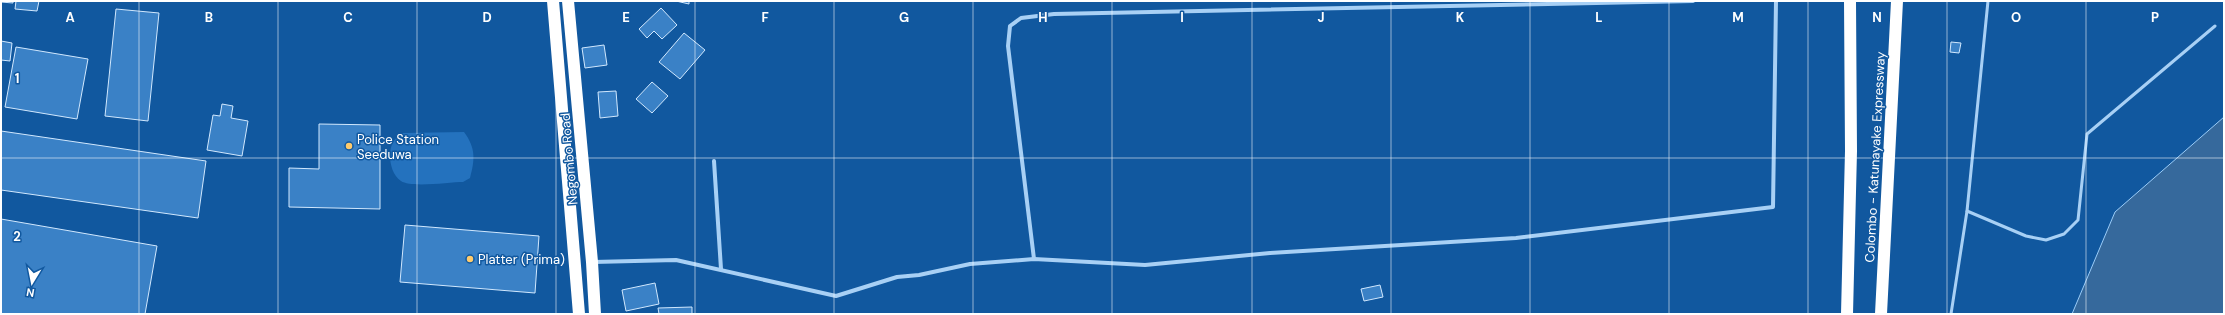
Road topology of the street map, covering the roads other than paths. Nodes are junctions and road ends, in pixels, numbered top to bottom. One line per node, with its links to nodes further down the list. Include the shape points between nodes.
1 (553, 1): 14 (highway, Negombo Road)
2 (568, 1): 12 (highway, Negombo Road)
3 (1693, 1): 11 (street, via 1054,14 1021,18 1010,26 1008,46)
4 (1776, 1): 11 (street, via 1773,207 1516,238 1270,253 1145,265)
5 (1850, 1): 16 (highway, Colombo - Katunayake Expressway, via 1851,151)
6 (1897, 1): 17 (highway, Colombo - Katunayake Expressway)
7 (1988, 1): 10 (lane)
8 (2215, 26): 10 (lane, via 2087,134 2078,220 2064,234 2046,240 2026,236)
9 (714, 161): 13 (street)
10 (1967, 211): 18 (lane)
11 (1034, 259): 13 (street, via 970,264 897,277 836,296)
12 (592, 262): 13 (street, via 676,260); 15 (highway, Negombo Road)
13 (721, 269)
14 (579, 314)
15 (595, 314)
16 (1847, 314)
17 (1881, 314)
18 (1951, 314)

